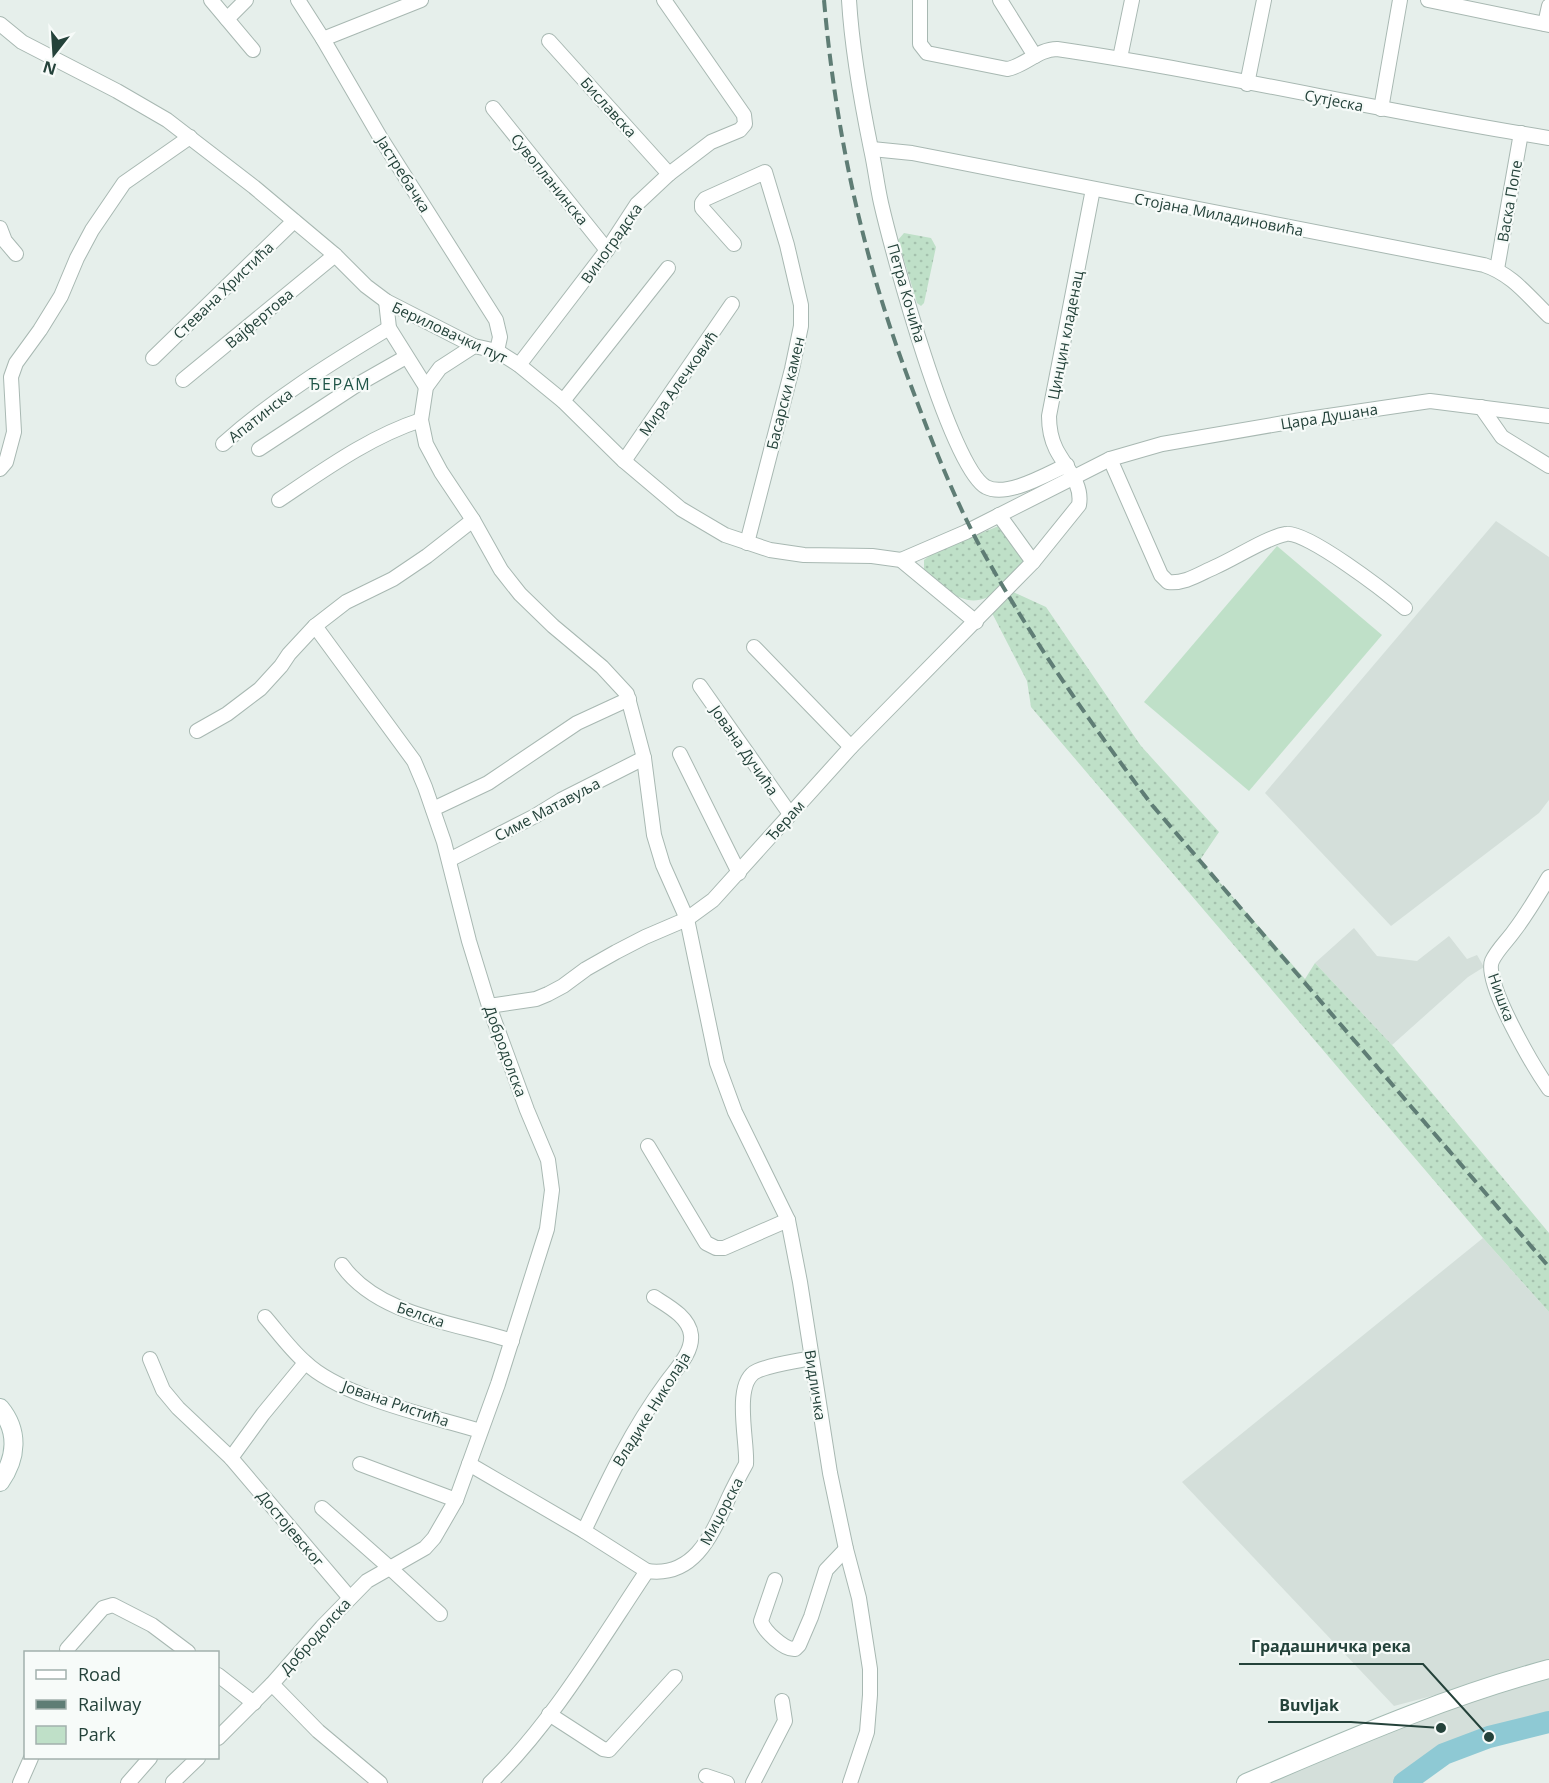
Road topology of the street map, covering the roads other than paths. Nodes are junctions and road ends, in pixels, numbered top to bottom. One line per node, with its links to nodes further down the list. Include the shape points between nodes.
1 (211, 0): 15 (street)
2 (246, 0): 15 (street)
3 (298, 0): 18 (street, Јастребачка)
4 (421, 0): 18 (street)
5 (664, 0): 30 (street, Виноградска, via 746,119 740,130 711,142)
6 (849, 0): 29 (street, Петра Кочића)
7 (920, 0): 21 (street, Сутјеска, via 920,44 927,54 1007,69)
8 (1000, 0): 21 (street)
9 (1132, 0): 22 (street)
10 (1264, 0): 23 (street)
11 (1400, 0): 25 (street)
12 (1428, 0): 13 (street)
13 (1493, 6): 17 (street)
14 (1549, 6): 17 (street)
15 (227, 19): 20 (street)
16 (0, 24): 27 (street, Бериловачки пут, via 22,42 144,106)
17 (1547, 24)
18 (323, 39): 45 (street, Јастребачка, via 496,320 500,337)
19 (549, 41): 30 (street, Биславска)
20 (253, 50)
21 (1035, 57): 22 (street, Сутјеска, via 1057,49)
22 (1120, 58): 23 (street, Сутјеска)
23 (1247, 84): 25 (street, Сутјеска)
24 (494, 108): 35 (street, Сувопланинска)
25 (1381, 109): 26 (street, Сутјеска)
26 (1521, 133): 28 (street, Сутјеска); 39 (street, Васка Попе)
27 (190, 137): 32 (street, Бериловачки пут); 60 (street, via 124,183 92,230 61,296 16,363 11,377 15,432)
28 (1549, 138)
29 (872, 149): 31 (street, Стојана Миладиновића, via 912,153); 61 (street, Петра Кочића, via 881,203 906,297 944,413 974,477 997,491)
30 (669, 174): 35 (street, Виноградска, via 637,204)
31 (1093, 189): 39 (street, Стојана Миладиновића); 61 (street, Цинцин кладенац, via 1050,416 1053,442)
32 (294, 221): 37 (street, Бериловачки пут); 47 (street, Стевана Христића)
33 (0, 228): 36 (street)
34 (734, 244): 65 (street, Басарски камен, via 702,208 702,203 765,172 801,304 801,326)
35 (608, 250): 48 (street, Виноградска)
36 (16, 254)
37 (335, 255): 40 (street, Бериловачки пут); 49 (street, Вајфертова)
38 (668, 268): 51 (street)
39 (1497, 269): 42 (street, Стојана Миладиновића)
40 (386, 301): 43 (street); 44 (street, Бериловачки пут)
41 (732, 304): 58 (street, Мира Алечковић)
42 (1549, 316)
43 (389, 328): 46 (street); 55 (street, Апатинска, via 292,389)
44 (474, 346): 45 (street, Бериловачки пут); 50 (street, via 440,368)
45 (497, 351): 48 (street, Бериловачки пут)
46 (406, 357): 50 (street); 56 (street)
47 (153, 358)
48 (519, 365): 51 (street, Бериловачки пут)
49 (183, 380)
50 (426, 387): 54 (street)
51 (563, 401): 58 (street, Бериловачки пут)
52 (1481, 407): 53 (street, Цара Душана); 57 (street, Цара Душана, via 1430,401 1397,405 1161,444); 59 (street, via 1502,436)
53 (1549, 416)
54 (421, 420): 62 (street, via 346,456); 64 (street, via 426,444)
55 (223, 444)
56 (259, 449)
57 (1110, 459): 61 (street, Цара Душана); 68 (street, via 1168,582 1184,582 1292,533 1344,562)
58 (624, 461): 65 (street, Бериловачки пут, via 681,509)
59 (1549, 466)
60 (0, 469)
61 (1070, 471): 63 (street); 67 (street, via 1080,495 1079,505)
62 (279, 500)
63 (999, 515): 66 (street); 67 (street)
64 (473, 520): 70 (street, via 393,579 346,602); 73 (street, via 501,570 520,594 602,667)
65 (747, 543): 66 (street, Бериловачки пут, via 804,555)
66 (901, 560): 69 (street)
67 (1032, 562): 69 (street, Ђерам)
68 (1405, 608)
69 (976, 622): 75 (street, Ђерам)
70 (315, 626): 74 (street, via 260,689 228,714); 78 (street, Добродолска, via 414,761)
71 (754, 646): 75 (street)
72 (700, 686): 79 (street, Јована Дучића)
73 (629, 699): 77 (street, Видличка); 78 (street, via 577,723 488,783)
74 (197, 731)
75 (851, 747): 79 (street, Ђерам)
76 (680, 754): 81 (street)
77 (644, 758): 80 (street, Симе Матавуља); 83 (street, Видличка, via 660,855)
78 (433, 808): 80 (street, Добродолска)
79 (790, 814): 81 (street, Ђерам)
80 (449, 860): 84 (street, Добродолска)
81 (739, 873): 83 (street, Ђерам)
82 (1549, 877): 85 (street, Нишка, via 1494,956 1491,969 1526,1054)
83 (687, 919): 84 (street, Ђерам, via 616,952 549,994); 87 (street, Видличка, via 717,1063 735,1112)
84 (489, 1006): 91 (street, Добродолска, via 548,1160 552,1190 547,1228)
85 (1549, 1089)
86 (648, 1146): 87 (street, via 710,1247 724,1248)
87 (788, 1220): 92 (street, Видличка)
88 (342, 1265): 91 (street, Белска, via 358,1284 402,1308)
89 (654, 1297): 103 (street, Владике Николаја, via 689,1326 692,1336 688,1352 622,1452)
90 (265, 1317): 94 (street, Јована Ристића)
91 (512, 1341): 96 (street, Добродолска)
92 (812, 1358): 104 (street, Видличка); 106 (street, Миџорска, via 755,1372 748,1380 743,1401 746,1464 708,1540 683,1566 660,1573)
93 (150, 1359): 97 (street, Достојевског, via 171,1399)
94 (305, 1363): 96 (street, Јована Ристића, via 354,1392); 97 (street)
95 (0, 1408): 100 (main road, via 8,1418 15,1442 11,1463)
96 (480, 1431): 99 (street, Добродолска)
97 (231, 1458): 108 (street, Достојевског)
98 (360, 1464): 101 (street)
99 (470, 1464): 101 (street, Добродолска); 103 (street)
100 (0, 1482)
101 (456, 1500): 105 (street, Добродолска, via 425,1548)
102 (322, 1508): 105 (street)
103 (584, 1531): 106 (street)
104 (846, 1549): 107 (street, via 826,1570 811,1617 795,1649 787,1648 761,1621); 131 (street, Видличка, via 860,1598 870,1695 865,1738)
105 (390, 1568): 108 (street, Добродолска, via 367,1581); 109 (street)
106 (646, 1571): 118 (street)
107 (775, 1580)
108 (350, 1598): 115 (street, Добродолска)
109 (440, 1614)
110 (67, 1649): 111 (street, via 102,1608 113,1605 152,1625)
111 (185, 1651)
112 (1549, 1669): 132 (main road, via 1475,1691 1376,1728)
113 (219, 1676): 117 (street)
114 (675, 1677): 118 (street, via 609,1750)
115 (272, 1684): 117 (street); 127 (street, Добродолска, via 313,1726)
116 (782, 1701): 130 (street, via 785,1721)
117 (254, 1702): 119 (street)
118 (549, 1714): 128 (street, via 513,1761)
119 (219, 1737)
120 (31, 1759): 125 (street)
121 (149, 1759): 126 (street)
122 (197, 1759): 124 (street)
123 (706, 1776): 129 (street)
124 (173, 1782)
125 (20, 1783)
126 (128, 1783)
127 (380, 1783)
128 (490, 1783)
129 (727, 1783)
130 (753, 1783)
131 (850, 1783)
132 (1246, 1783)

